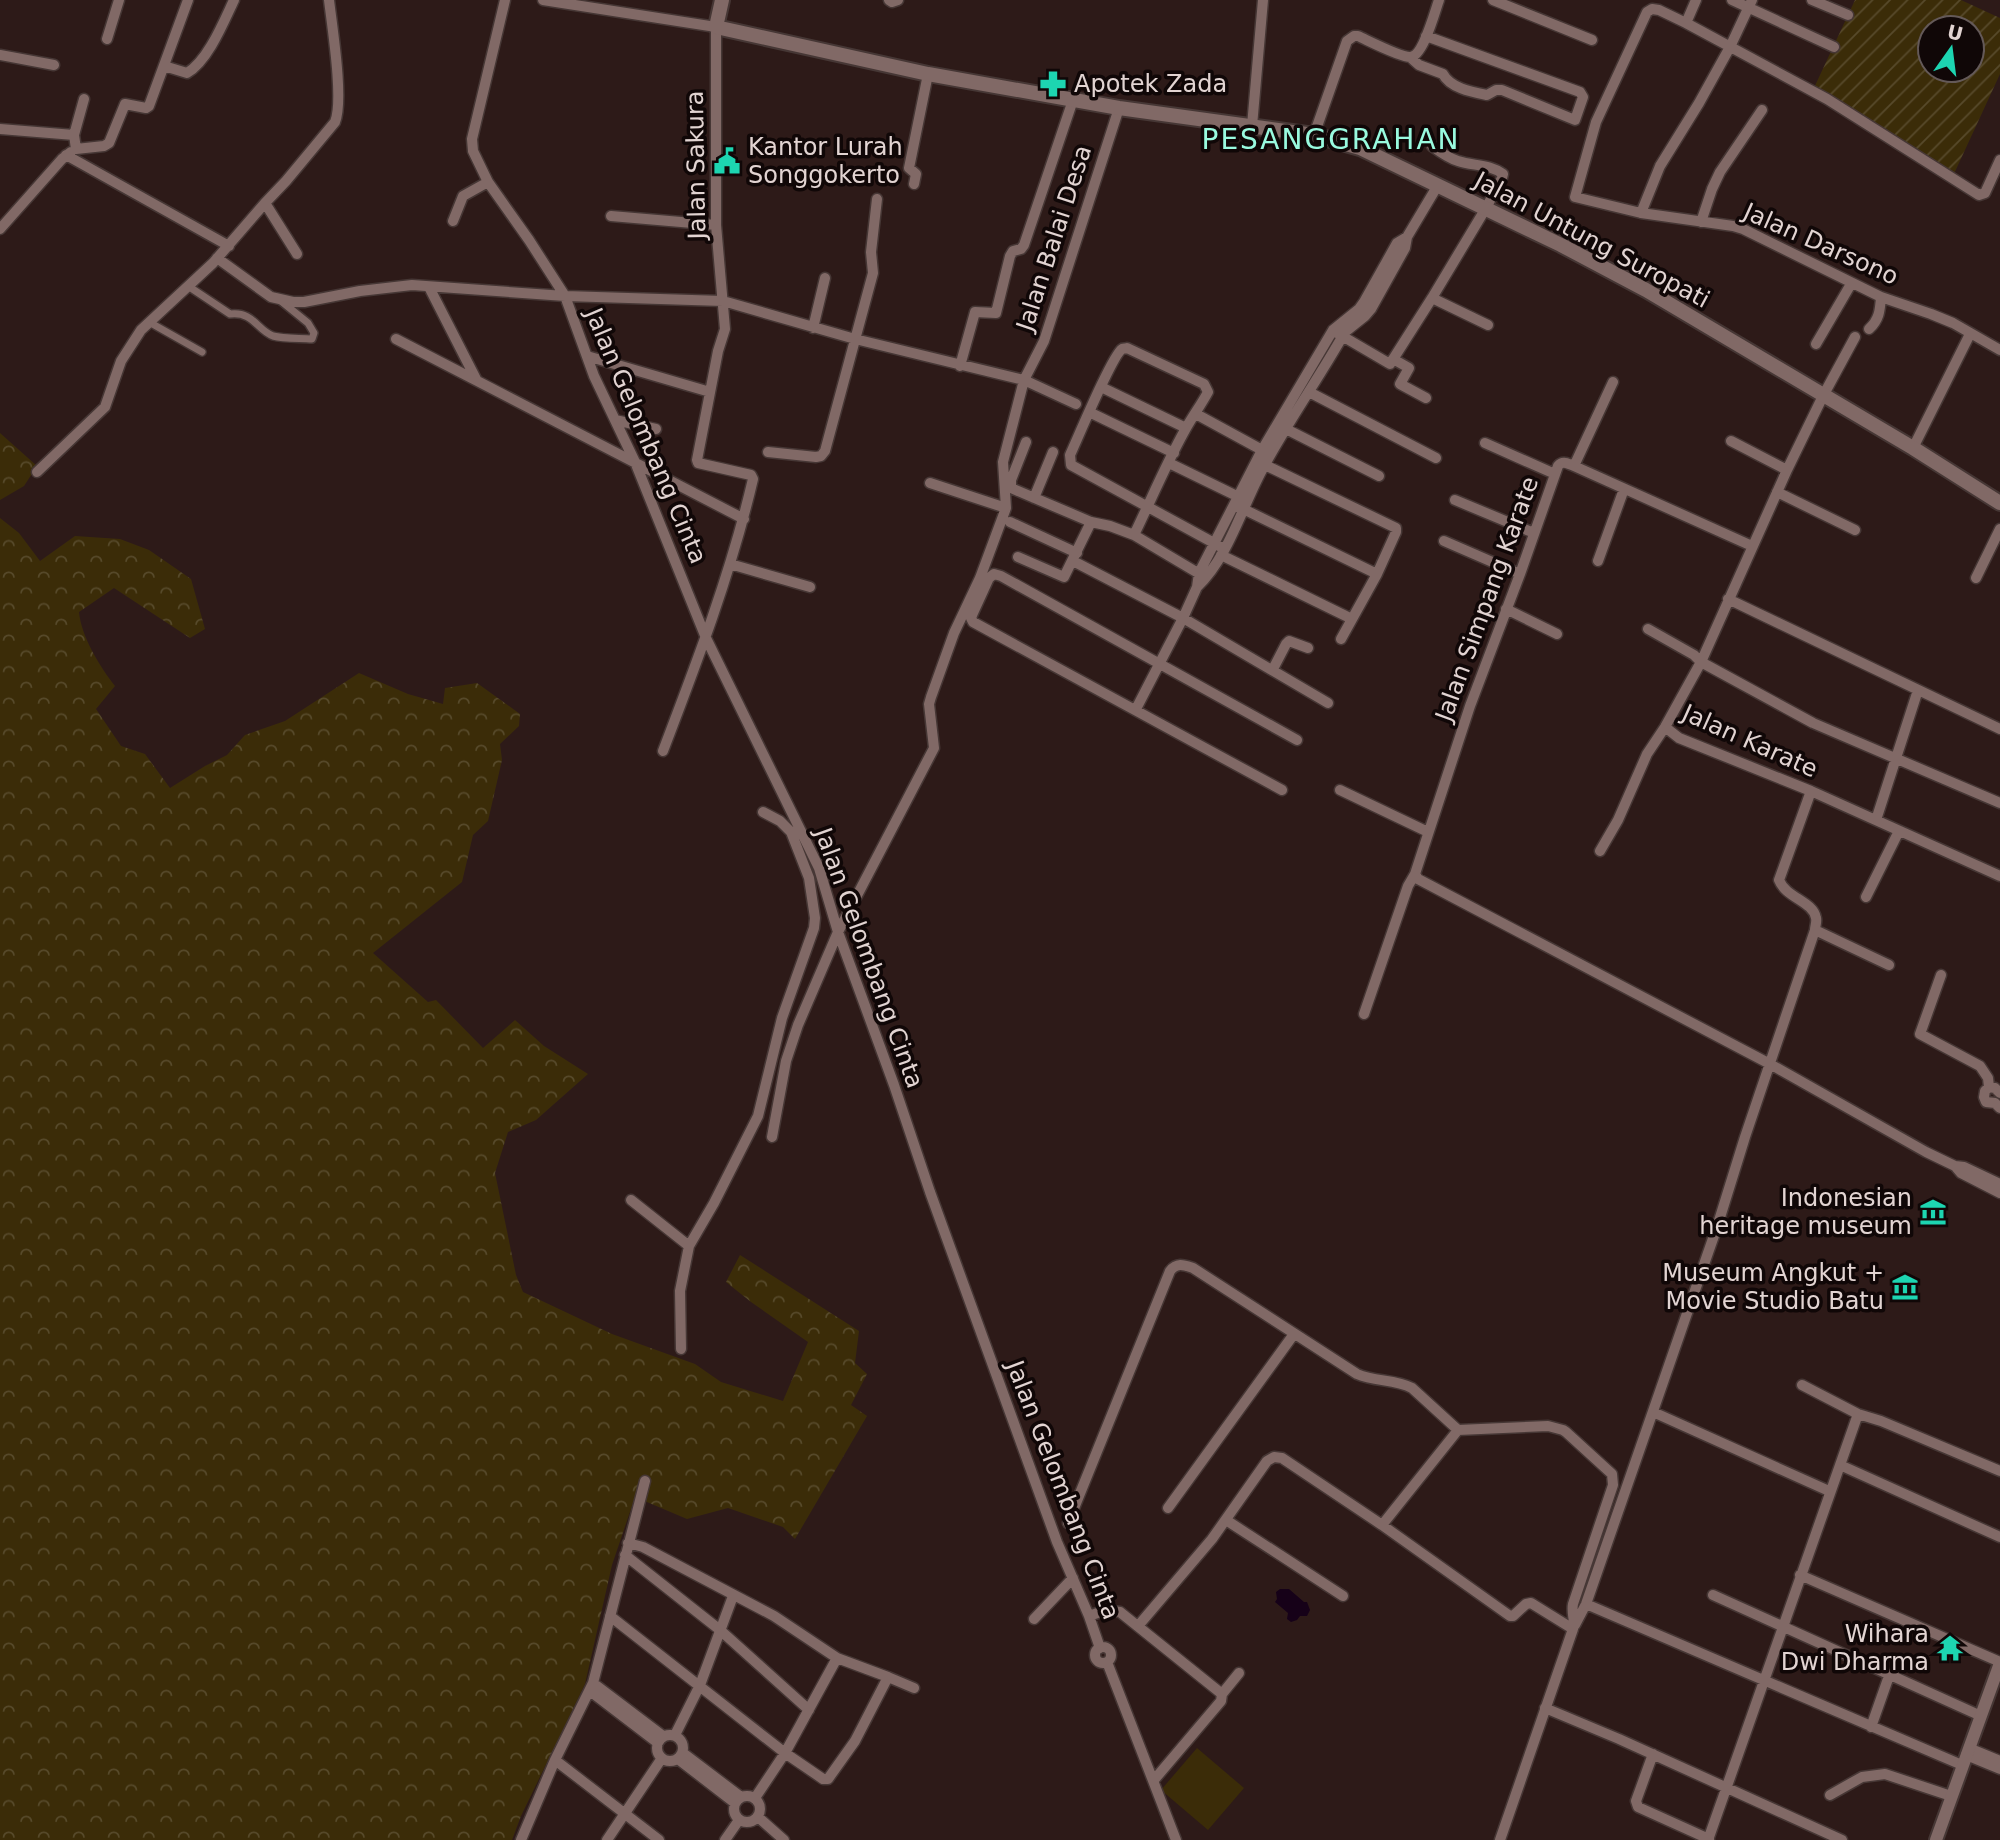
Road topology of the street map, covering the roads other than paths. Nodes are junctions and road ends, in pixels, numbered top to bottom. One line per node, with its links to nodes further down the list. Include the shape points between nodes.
1 (119, 0): 22 (street)
2 (188, 0): 29 (street)
3 (234, 0): 29 (street, via 194,69 187,73)
4 (329, 0): 47 (street, via 337,117)
5 (505, 0): 43 (street, Jalan Gelombang Cinta, via 472,139 472,151)
6 (543, 0): 16 (street)
7 (722, 0): 20 (main road)
8 (889, 0): 9 (street)
9 (898, 0)
10 (1262, 0): 35 (street)
11 (1438, 0): 21 (street)
12 (1493, 0): 23 (street)
13 (1696, 0): 19 (street)
14 (1732, 0): 17 (street)
15 (1812, 0): 18 (street)
16 (558, 1): 20 (street)
17 (1750, 4): 24 (street); 25 (street)
18 (1848, 15)
19 (1686, 23): 24 (street); 49 (street, Jalan Darsono, via 1659,10 1647,12 1596,122 1574,197)
20 (716, 27): 30 (main road, Jalan Untung Suropati); 53 (street, Jalan Sakura)
21 (1426, 36): 27 (street, via 1418,53); 27 (street, via 1580,92 1583,97 1575,120 1502,90 1487,95 1452,84 1443,74)
22 (107, 39)
23 (1592, 40)
24 (1730, 47): 42 (street, via 1827,99 1979,195 1985,192); 49 (street, via 1660,166)
25 (1834, 47)
26 (0, 55): 28 (street)
27 (1410, 57): 38 (street, via 1358,36 1349,39)
28 (54, 65)
29 (164, 66): 40 (street, via 149,106 125,104 109,143)
30 (928, 74): 32 (main road, Jalan Untung Suropati); 44 (street, via 909,168 916,174)
31 (85, 99): 37 (street)
32 (1073, 100): 33 (main road, Jalan Untung Suropati); 81 (street, via 1024,245 1010,256 996,313 975,312)
33 (1119, 108): 35 (main road, Jalan Untung Suropati); 83 (street, Jalan Balai Desa, via 1044,341)
34 (1762, 110): 52 (street, via 1720,172)
35 (1252, 126): 38 (main road, Jalan Untung Suropati)
36 (0, 129): 37 (street)
37 (74, 135): 40 (street)
38 (1314, 135): 45 (main road, Jalan Untung Suropati, via 1360,148)
39 (1432, 146): 48 (street, via 1450,158 1503,174)
40 (76, 149): 41 (street)
41 (66, 155): 54 (street); 55 (street)
42 (2000, 160)
43 (488, 182): 51 (street, via 463,196); 62 (street, Jalan Gelombang Cinta)
44 (914, 184)
45 (1438, 185): 48 (main road, Jalan Untung Suropati); 71 (street, via 1359,309)
46 (877, 200): 75 (street, via 873,270)
47 (265, 203): 55 (street); 56 (street)
48 (1486, 208): 63 (street); 88 (main road, Jalan Untung Suropati, via 1646,290)
49 (1641, 213): 52 (street, Jalan Darsono)
50 (611, 216): 53 (street)
51 (453, 221)
52 (1701, 222): 59 (street, Jalan Darsono, via 1743,229)
53 (716, 225): 66 (street, Jalan Sakura)
54 (0, 229)
55 (229, 246): 57 (street)
56 (297, 254)
57 (217, 258): 60 (street); 65 (street)
58 (825, 278): 69 (street)
59 (1851, 284): 64 (street, Jalan Darsono); 76 (street)
60 (188, 286): 65 (street, via 272,335 312,339 308,323); 67 (street)
61 (429, 287): 62 (street, Jalan Gelombang Cinta); 65 (street, Jalan Gelombang Cinta, via 400,286 304,302); 82 (street)
62 (565, 296): 66 (street); 79 (street, Jalan Gelombang Cinta)
63 (1432, 298): 68 (street); 80 (street)
64 (1881, 298): 70 (street, via 1880,315); 72 (street, Jalan Darsono, via 1931,314)
65 (281, 300)
66 (723, 301): 69 (street); 86 (street, Jalan Sakura, via 725,330)
67 (149, 322): 78 (street); 111 (street, via 121,361 102,413)
68 (1488, 324)
69 (813, 328): 75 (street)
70 (1869, 329)
71 (1338, 333): 80 (street, via 1390,364); 87 (street); 94 (street)
72 (1970, 334): 77 (street, Jalan Darsono); 100 (street)
73 (1855, 337): 88 (street, Jalan Karate)
74 (396, 339): 82 (street)
75 (855, 339): 81 (street); 102 (street, via 823,454)
76 (1816, 344)
77 (2000, 350)
78 (202, 352)
79 (587, 356): 86 (street); 93 (street, Jalan Gelombang Cinta)
80 (1393, 359): 89 (street, via 1409,368 1400,384)
81 (960, 366): 83 (street)
82 (476, 379): 106 (street)
83 (1024, 380): 90 (street); 122 (street, Jalan Balai Desa, via 1003,463)
84 (1613, 382): 109 (street)
85 (1101, 387): 91 (street); 92 (street, via 1119,352 1127,348 1204,384 1208,392); 95 (street)
86 (710, 392): 123 (street, Jalan Sakura, via 697,461 752,475)
87 (1309, 392): 94 (street); 105 (street)
88 (1823, 396): 100 (main road, Jalan Untung Suropati); 110 (street, Jalan Karate)
89 (1426, 398)
90 (1076, 404)
91 (1089, 412): 104 (street); 121 (street, via 1070,463)
92 (1196, 414): 95 (street); 101 (street)
93 (615, 420): 96 (street); 106 (street, Jalan Gelombang Cinta)
94 (1284, 425): 101 (street); 108 (street); 113 (street)
95 (1186, 428): 104 (street)
96 (656, 429)
97 (1731, 441): 110 (street)
98 (1026, 442): 117 (street, via 1010,485)
99 (1485, 443): 112 (street)
100 (1913, 448): 120 (main road, Jalan Untung Suropati)
101 (1262, 450): 119 (street)
102 (768, 452)
103 (1052, 452): 117 (street)
104 (1174, 453): 107 (street)
105 (1436, 458)
106 (635, 462): 123 (street); 149 (street, Jalan Gelombang Cinta)
107 (1169, 463): 119 (street); 121 (street)
108 (1265, 465): 119 (street); 138 (street, via 1396,528)
109 (1574, 466): 112 (street, Jalan Simpang Karate, via 1560,463); 115 (street, Jalan Simpang Karate)
110 (1787, 470): 116 (street, Jalan Karate)
111 (37, 472)
112 (1555, 474): 128 (street, Jalan Simpang Karate)
113 (1379, 476)
114 (930, 483): 122 (street)
115 (1623, 489): 132 (street, Jalan Simpang Karate); 136 (street)
116 (1777, 492): 127 (street); 132 (street, Jalan Karate)
117 (1034, 498): 125 (street)
118 (1455, 500): 128 (street)
119 (1240, 503): 131 (street); 133 (street); 138 (street)
120 (2000, 503)
121 (1148, 507): 129 (street); 131 (street)
122 (1006, 508): 176 (street, via 931,697 934,748)
123 (744, 519): 137 (street)
124 (1010, 522): 134 (street)
125 (1091, 522): 129 (street); 134 (street)
126 (2000, 529): 141 (street)
127 (1856, 530)
128 (1534, 533): 139 (street, Jalan Simpang Karate)
129 (1134, 535): 140 (street)
130 (1444, 541): 139 (street)
131 (1214, 544): 133 (street); 140 (street)
132 (1752, 546): 143 (street, Jalan Karate)
133 (1223, 552): 140 (street); 146 (street)
134 (1075, 557): 135 (street, via 1062,577); 145 (street)
135 (1018, 558)
136 (1598, 561)
137 (730, 564): 142 (street); 149 (street)
138 (1377, 574): 146 (street)
139 (1520, 574): 144 (street, Jalan Simpang Karate)
140 (1203, 575): 145 (street)
141 (1976, 578)
142 (810, 587)
143 (1728, 599): 152 (street, Jalan Karate); 155 (street)
144 (1506, 609): 148 (street); 170 (street, Jalan Simpang Karate)
145 (1183, 618): 153 (street); 154 (street)
146 (1352, 620): 150 (street)
147 (1648, 629): 152 (street)
148 (1557, 634)
149 (706, 638): 161 (street); 176 (street, Jalan Gelombang Cinta, via 819,868)
150 (1341, 639)
151 (1308, 648): 154 (street, via 1289,642)
152 (1701, 662): 158 (street, Jalan Karate); 162 (street, via 1814,723)
153 (1160, 663): 157 (street); 157 (street, via 1001,576 989,578 973,622); 160 (street)
154 (1273, 669): 156 (street)
155 (1918, 690): 159 (street); 162 (street)
156 (1328, 703)
157 (1136, 709): 163 (street)
158 (1665, 727): 165 (street, Jalan Karate, via 1679,738); 171 (street)
159 (2000, 729)
160 (1297, 740)
161 (663, 751)
162 (1896, 760): 166 (street); 168 (street)
163 (1282, 790)
164 (1340, 790): 170 (street)
165 (1811, 791): 168 (street, Jalan Karate); 175 (street, via 1779,880 1790,895 1811,908)
166 (2000, 803)
167 (763, 812): 188 (street, via 791,832 809,878 814,928 782,1018 758,1116)
168 (1876, 820): 169 (street, Jalan Karate)
169 (1899, 831): 173 (street, Jalan Karate); 174 (street)
170 (1428, 832): 172 (street, Jalan Simpang Karate)
171 (1600, 851)
172 (1415, 872): 179 (street, Jalan Simpang Karate); 180 (street, via 1418,879)
173 (2000, 876)
174 (1866, 897)
175 (1815, 930): 177 (street); 180 (street)
176 (838, 932): 183 (street, via 786,1061); 207 (street, Jalan Gelombang Cinta)
177 (1889, 965)
178 (1941, 975): 181 (street, via 1920,1034 1980,1066)
179 (1364, 1014)
180 (1770, 1064): 184 (street); 192 (street)
181 (1989, 1087): 182 (street, via 1995,1088); 182 (street, via 1984,1097 1989,1103)
182 (1999, 1101)
183 (772, 1137)
184 (1955, 1166): 185 (street); 186 (street)
185 (2000, 1184)
186 (2000, 1193)
187 (631, 1200): 188 (street)
188 (689, 1246): 190 (street, via 680,1291)
189 (1294, 1334): 194 (street, via 1357,1374 1412,1388); 199 (street); 201 (street, via 1193,1268 1173,1268)
190 (681, 1349)
191 (1802, 1385): 193 (street)
192 (1653, 1412): 198 (street); 211 (street)
193 (1858, 1414): 195 (street); 196 (street)
194 (1458, 1430): 202 (street); 216 (street, via 1558,1428 1612,1474 1612,1490 1573,1604)
195 (1840, 1465): 198 (street); 203 (street)
196 (2000, 1471)
197 (645, 1481): 204 (street)
198 (1829, 1491): 206 (street)
199 (1168, 1508)
200 (1226, 1520): 202 (street, via 1267,1461 1276,1457); 210 (street); 215 (street)
201 (1068, 1523)
202 (1382, 1525): 216 (street, via 1510,1616 1531,1603)
203 (2000, 1536)
204 (628, 1543): 205 (street); 209 (street)
205 (625, 1555): 212 (street); 218 (street)
206 (1800, 1576): 217 (street); 220 (street)
207 (1073, 1578): 213 (street, Jalan Gelombang Cinta); 214 (street)
208 (1713, 1595): 217 (street)
209 (733, 1596): 218 (street); 219 (street, via 774,1616)
210 (1343, 1596)
211 (1587, 1604): 216 (street); 224 (street)
212 (610, 1616): 225 (street); 226 (street)
213 (1090, 1616): 215 (street, via 1114,1610); 243 (street, Jalan Gelombang Cinta, via 1100,1648 1111,1652 1107,1662)
214 (1034, 1619)
215 (1138, 1626): 228 (street)
216 (1574, 1627): 229 (street)
217 (1783, 1627): 222 (street); 224 (street)
218 (720, 1630): 225 (street); 230 (street)
219 (837, 1658): 223 (street); 230 (street)
220 (1999, 1668): 231 (street)
221 (1239, 1673): 228 (street)
222 (1889, 1676): 231 (street); 232 (street)
223 (888, 1677): 227 (street); 235 (street, via 855,1741 828,1779)
224 (1765, 1681): 232 (street); 244 (street)
225 (700, 1685): 233 (street); 235 (street)
226 (592, 1687): 234 (street); 240 (street)
227 (914, 1688)
228 (1222, 1694): 243 (street, via 1221,1701)
229 (1545, 1708): 236 (street); 258 (street)
230 (809, 1710): 235 (street)
231 (1980, 1716): 238 (street)
232 (1871, 1727): 238 (street)
233 (675, 1735): 234 (street); 237 (street, via 682,1741)
234 (660, 1740): 239 (street, via 657,1751)
235 (785, 1753): 247 (street)
236 (1653, 1754): 244 (street); 259 (street, via 1636,1801 1638,1807)
237 (681, 1756): 239 (street, via 670,1761); 248 (street)
238 (1965, 1756): 241 (street); 242 (street); 246 (street)
239 (662, 1758): 249 (street)
240 (555, 1760): 249 (street); 253 (street)
241 (2000, 1761)
242 (2000, 1769)
243 (1154, 1780): 257 (street)
244 (1727, 1788): 259 (street); 260 (street)
245 (1830, 1795): 246 (street, via 1862,1777 1885,1774)
246 (1951, 1796): 261 (street)
247 (755, 1798): 248 (street); 250 (street, via 761,1809)
248 (738, 1800): 251 (street, via 734,1814)
249 (625, 1813): 252 (street); 254 (street)
250 (758, 1817): 251 (street, via 747,1823); 256 (street)
251 (739, 1820): 255 (street)
252 (612, 1838)
253 (522, 1840)
254 (659, 1840)
255 (725, 1840)
256 (784, 1840)
257 (1176, 1840)
258 (1500, 1840)
259 (1708, 1840)
260 (1842, 1840)
261 (1936, 1840)

